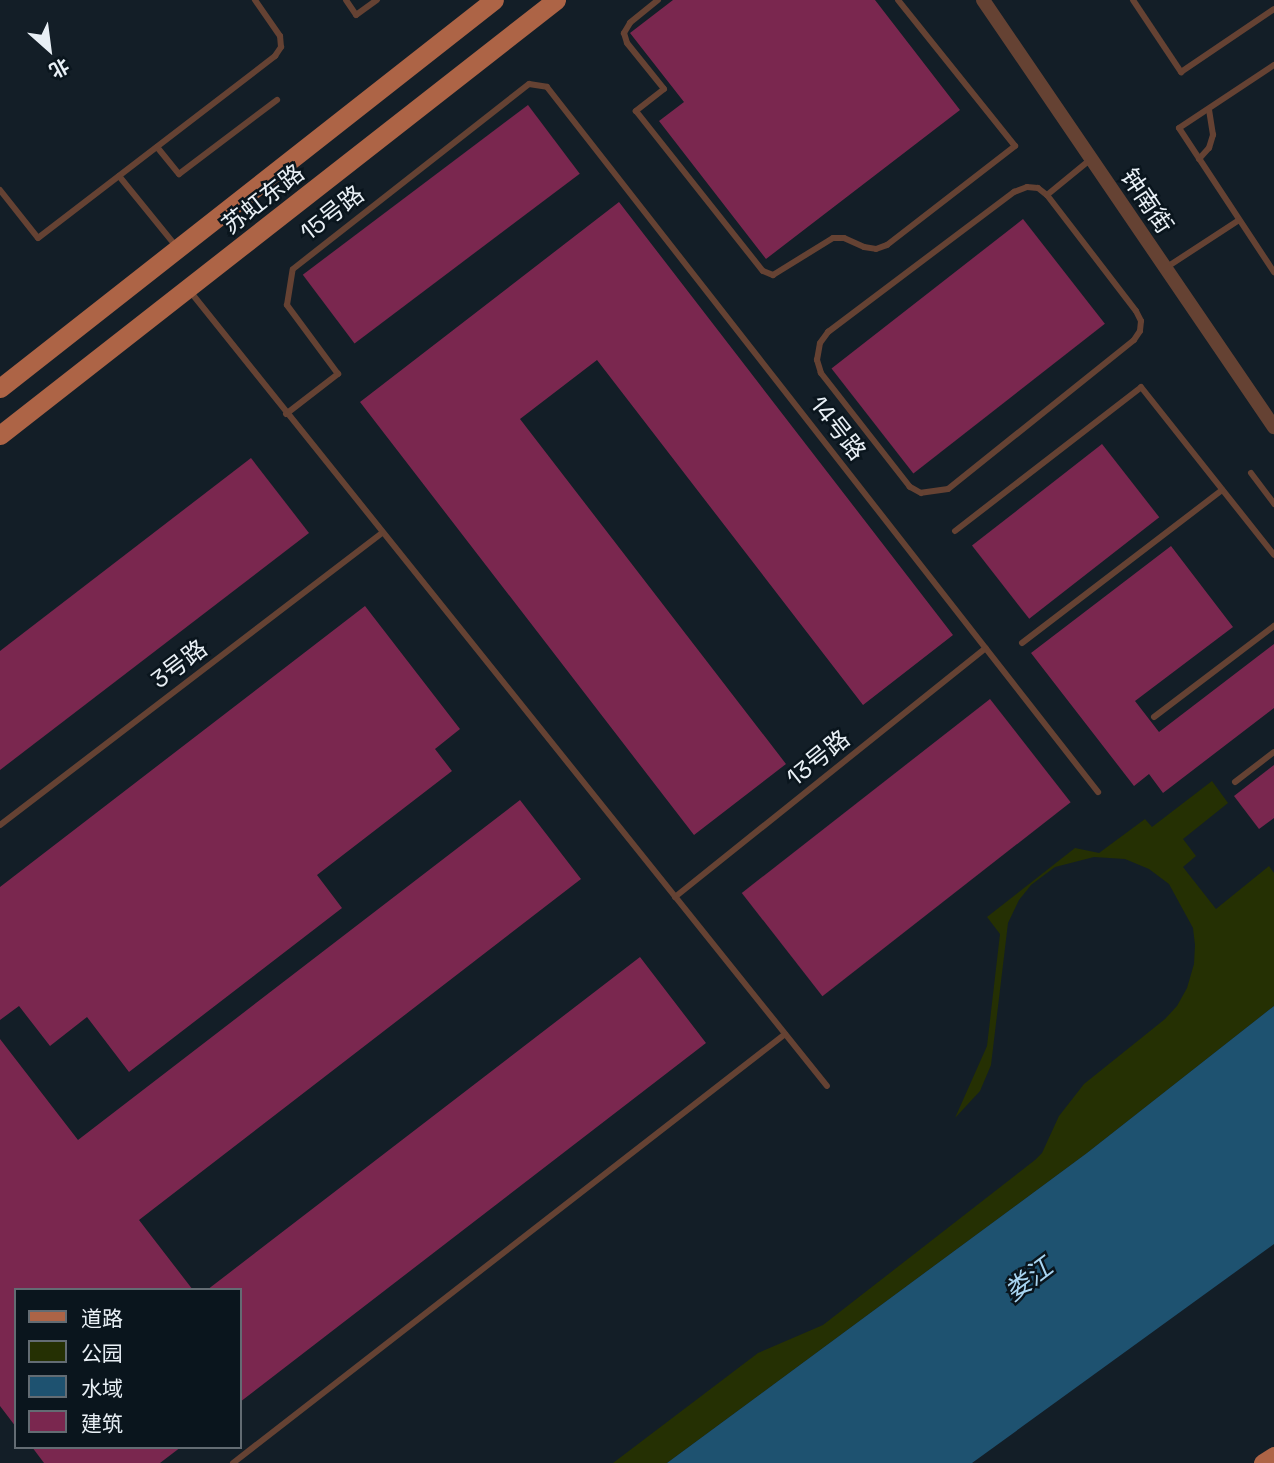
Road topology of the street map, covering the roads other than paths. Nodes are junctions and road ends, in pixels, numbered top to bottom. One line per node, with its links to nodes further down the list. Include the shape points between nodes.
1 (255, 0): 15 (lane, via 280,36 281,47)
2 (346, 0): 3 (lane, via 356,15)
3 (377, 0)
4 (556, 0): 25 (main road, 苏虹东路)
5 (658, 0): 6 (lane, via 624,33 626,43 664,89 636,111 763,271 773,275 833,237 864,247 887,244 1015,146)
6 (898, 0)
7 (983, 0): 16 (street, 钟南街)
8 (1133, 0): 10 (lane, via 1181,72)
9 (483, 3): 22 (main road, 苏虹东路)
10 (1274, 9)
11 (1274, 65): 14 (lane)
12 (547, 87): 27 (lane, 15号路, via 529,84 293,268 288,305 338,374); 38 (lane, 14号路)
13 (277, 100): 15 (lane, via 179,174)
14 (1209, 109): 17 (lane, via 1213,135); 17 (lane, via 1179,128)
15 (157, 147): 18 (lane)
16 (1091, 159): 20 (lane); 23 (street, 钟南街)
17 (1199, 159): 21 (lane)
18 (119, 176): 19 (lane, via 38,238); 22 (lane)
19 (0, 190)
20 (1047, 195): 20 (lane, via 1038,188 1014,192 828,332 820,343 817,359 821,373 910,487 922,493 948,489 1140,331 1136,311)
21 (1239, 220): 23 (lane); 24 (lane)
22 (178, 248): 26 (main road, 苏虹东路)
23 (1166, 268): 28 (street, 钟南街)
24 (1274, 272)
25 (188, 289): 27 (lane); 29 (main road, 苏虹东路)
26 (0, 388)
27 (286, 415): 34 (lane)
28 (1274, 426)
29 (0, 435)
30 (1251, 473): 32 (lane)
31 (1222, 490): 33 (lane, via 1141,387); 35 (lane); 37 (lane)
32 (1274, 504)
33 (955, 531)
34 (382, 533): 43 (lane, 3号路); 44 (lane)
35 (1273, 552)
36 (1274, 626): 39 (lane)
37 (1022, 643)
38 (986, 648): 42 (lane, 14号路); 44 (lane, 13号路)
39 (1154, 717)
40 (1274, 752): 41 (lane)
41 (1235, 782)
42 (1098, 792)
43 (0, 825)
44 (675, 897): 45 (lane)
45 (785, 1034): 46 (lane); 48 (lane)
46 (827, 1086)
47 (1274, 1455): 49 (main road)
48 (233, 1463)
49 (1263, 1463)

